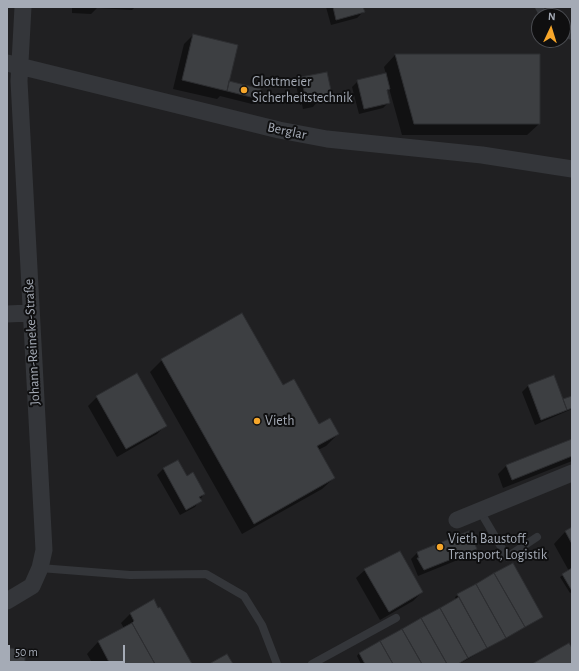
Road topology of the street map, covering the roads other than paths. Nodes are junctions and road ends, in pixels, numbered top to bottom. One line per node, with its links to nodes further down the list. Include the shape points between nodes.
1 (23, 7): 2 (street, Johann-Reineke-Straße)
2 (13, 64): 3 (street, Berglar, via 328,140 482,155); 4 (street, Johann-Reineke-Straße, via 18,82)
3 (572, 169)
4 (30, 313): 5 (street); 10 (street, Johann-Reineke-Straße, via 44,550)
5 (7, 314)
6 (572, 473): 7 (street)
7 (480, 511): 8 (street); 9 (lane, via 507,557)
8 (456, 520)
9 (536, 537)
10 (40, 568): 11 (street, Johann-Reineke-Straße, via 32,586); 13 (lane, via 130,575 206,574 244,596 262,625)
11 (7, 601)
12 (396, 618): 14 (lane)
13 (277, 664)
14 (312, 664)

